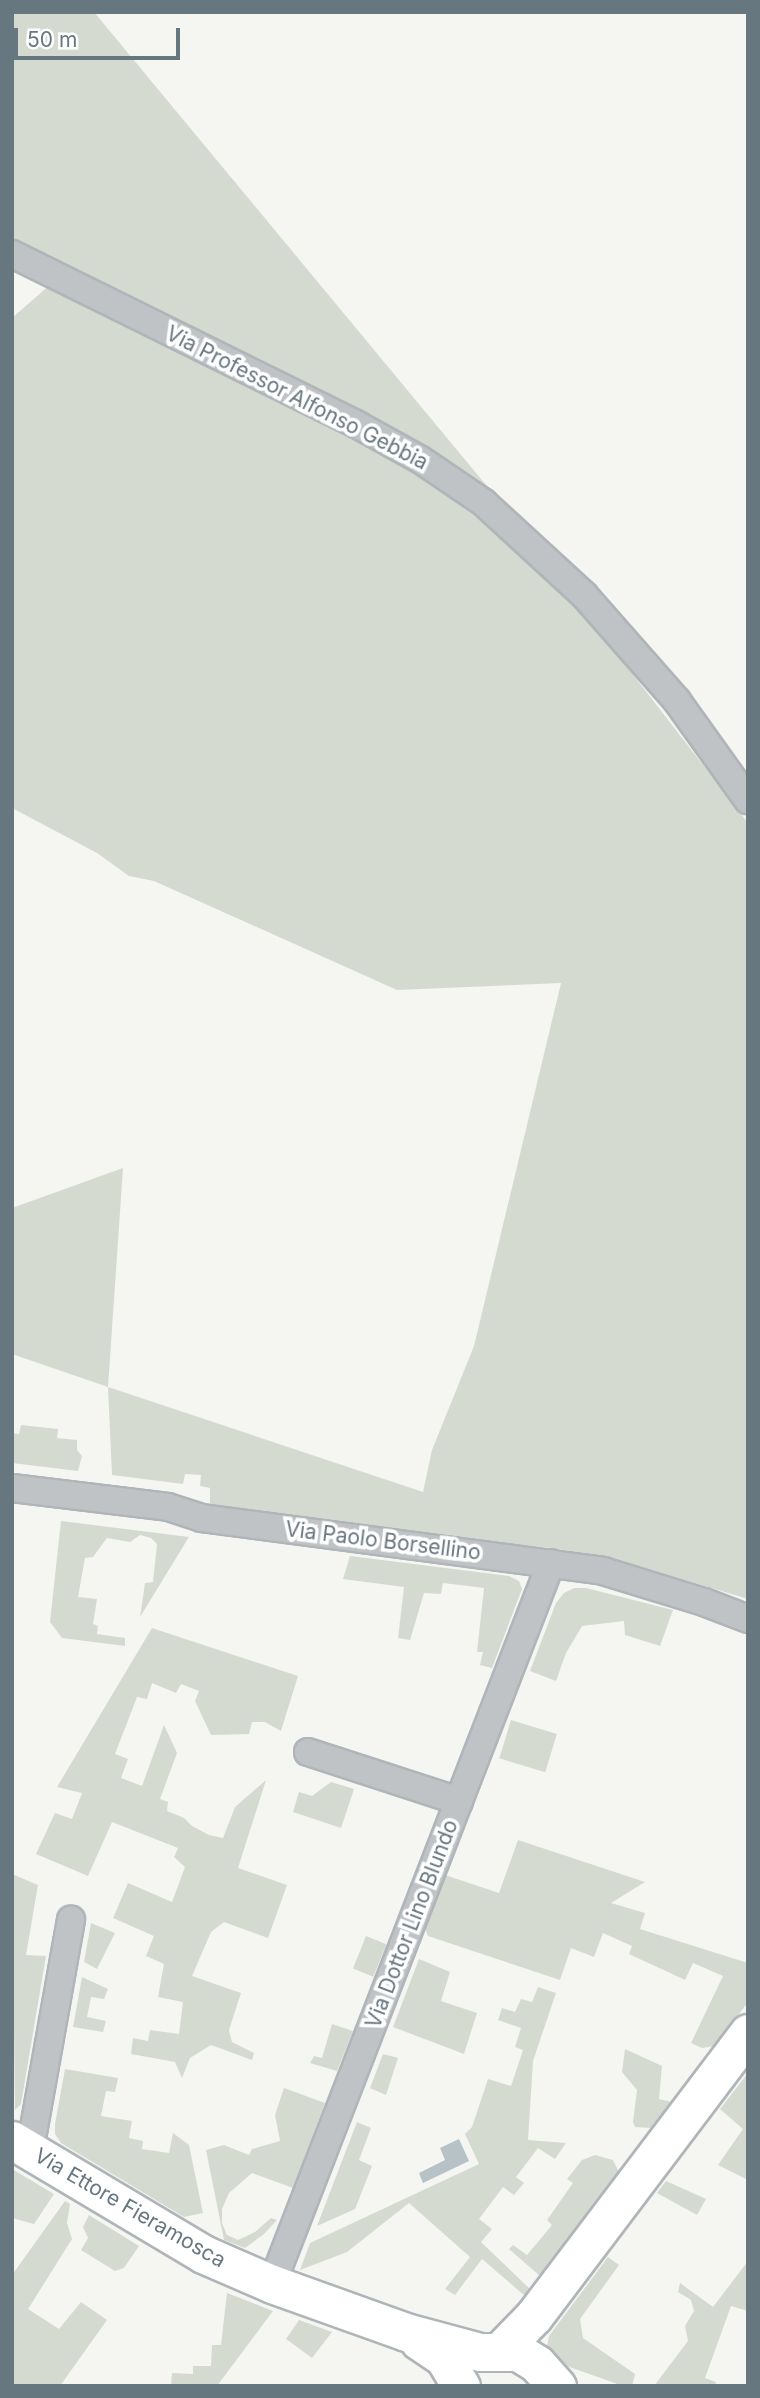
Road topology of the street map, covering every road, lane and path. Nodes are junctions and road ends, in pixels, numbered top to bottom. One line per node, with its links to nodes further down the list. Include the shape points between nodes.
1 (12, 254): 2 (street, Via Professor Alfonso Gebbia, via 356,424 421,460 484,503 584,595 677,701)
2 (748, 800)
3 (12, 1488): 4 (street, Via Paolo Borsellino, via 168,1507 202,1518)
4 (551, 1563): 5 (street, Via Paolo Borsellino, via 603,1571); 7 (street, Via Dottor Lino Blundo)
5 (748, 1619)
6 (308, 1752): 7 (street)
7 (459, 1801): 11 (street, Via Dottor Lino Blundo)
8 (71, 1920): 10 (street)
9 (748, 2033): 12 (main road)
10 (21, 2145): 11 (main road, Via Ettore Fieramosca, via 202,2254)
11 (272, 2284): 13 (main road, Via Ettore Fieramosca)
12 (534, 2316): 14 (main road); 15 (main road, via 531,2344)
13 (406, 2332): 14 (main road, via 480,2353); 16 (main road, via 444,2358)
14 (497, 2352): 15 (main road, via 518,2353); 16 (main road, via 473,2365)
15 (546, 2377)
16 (462, 2386)

